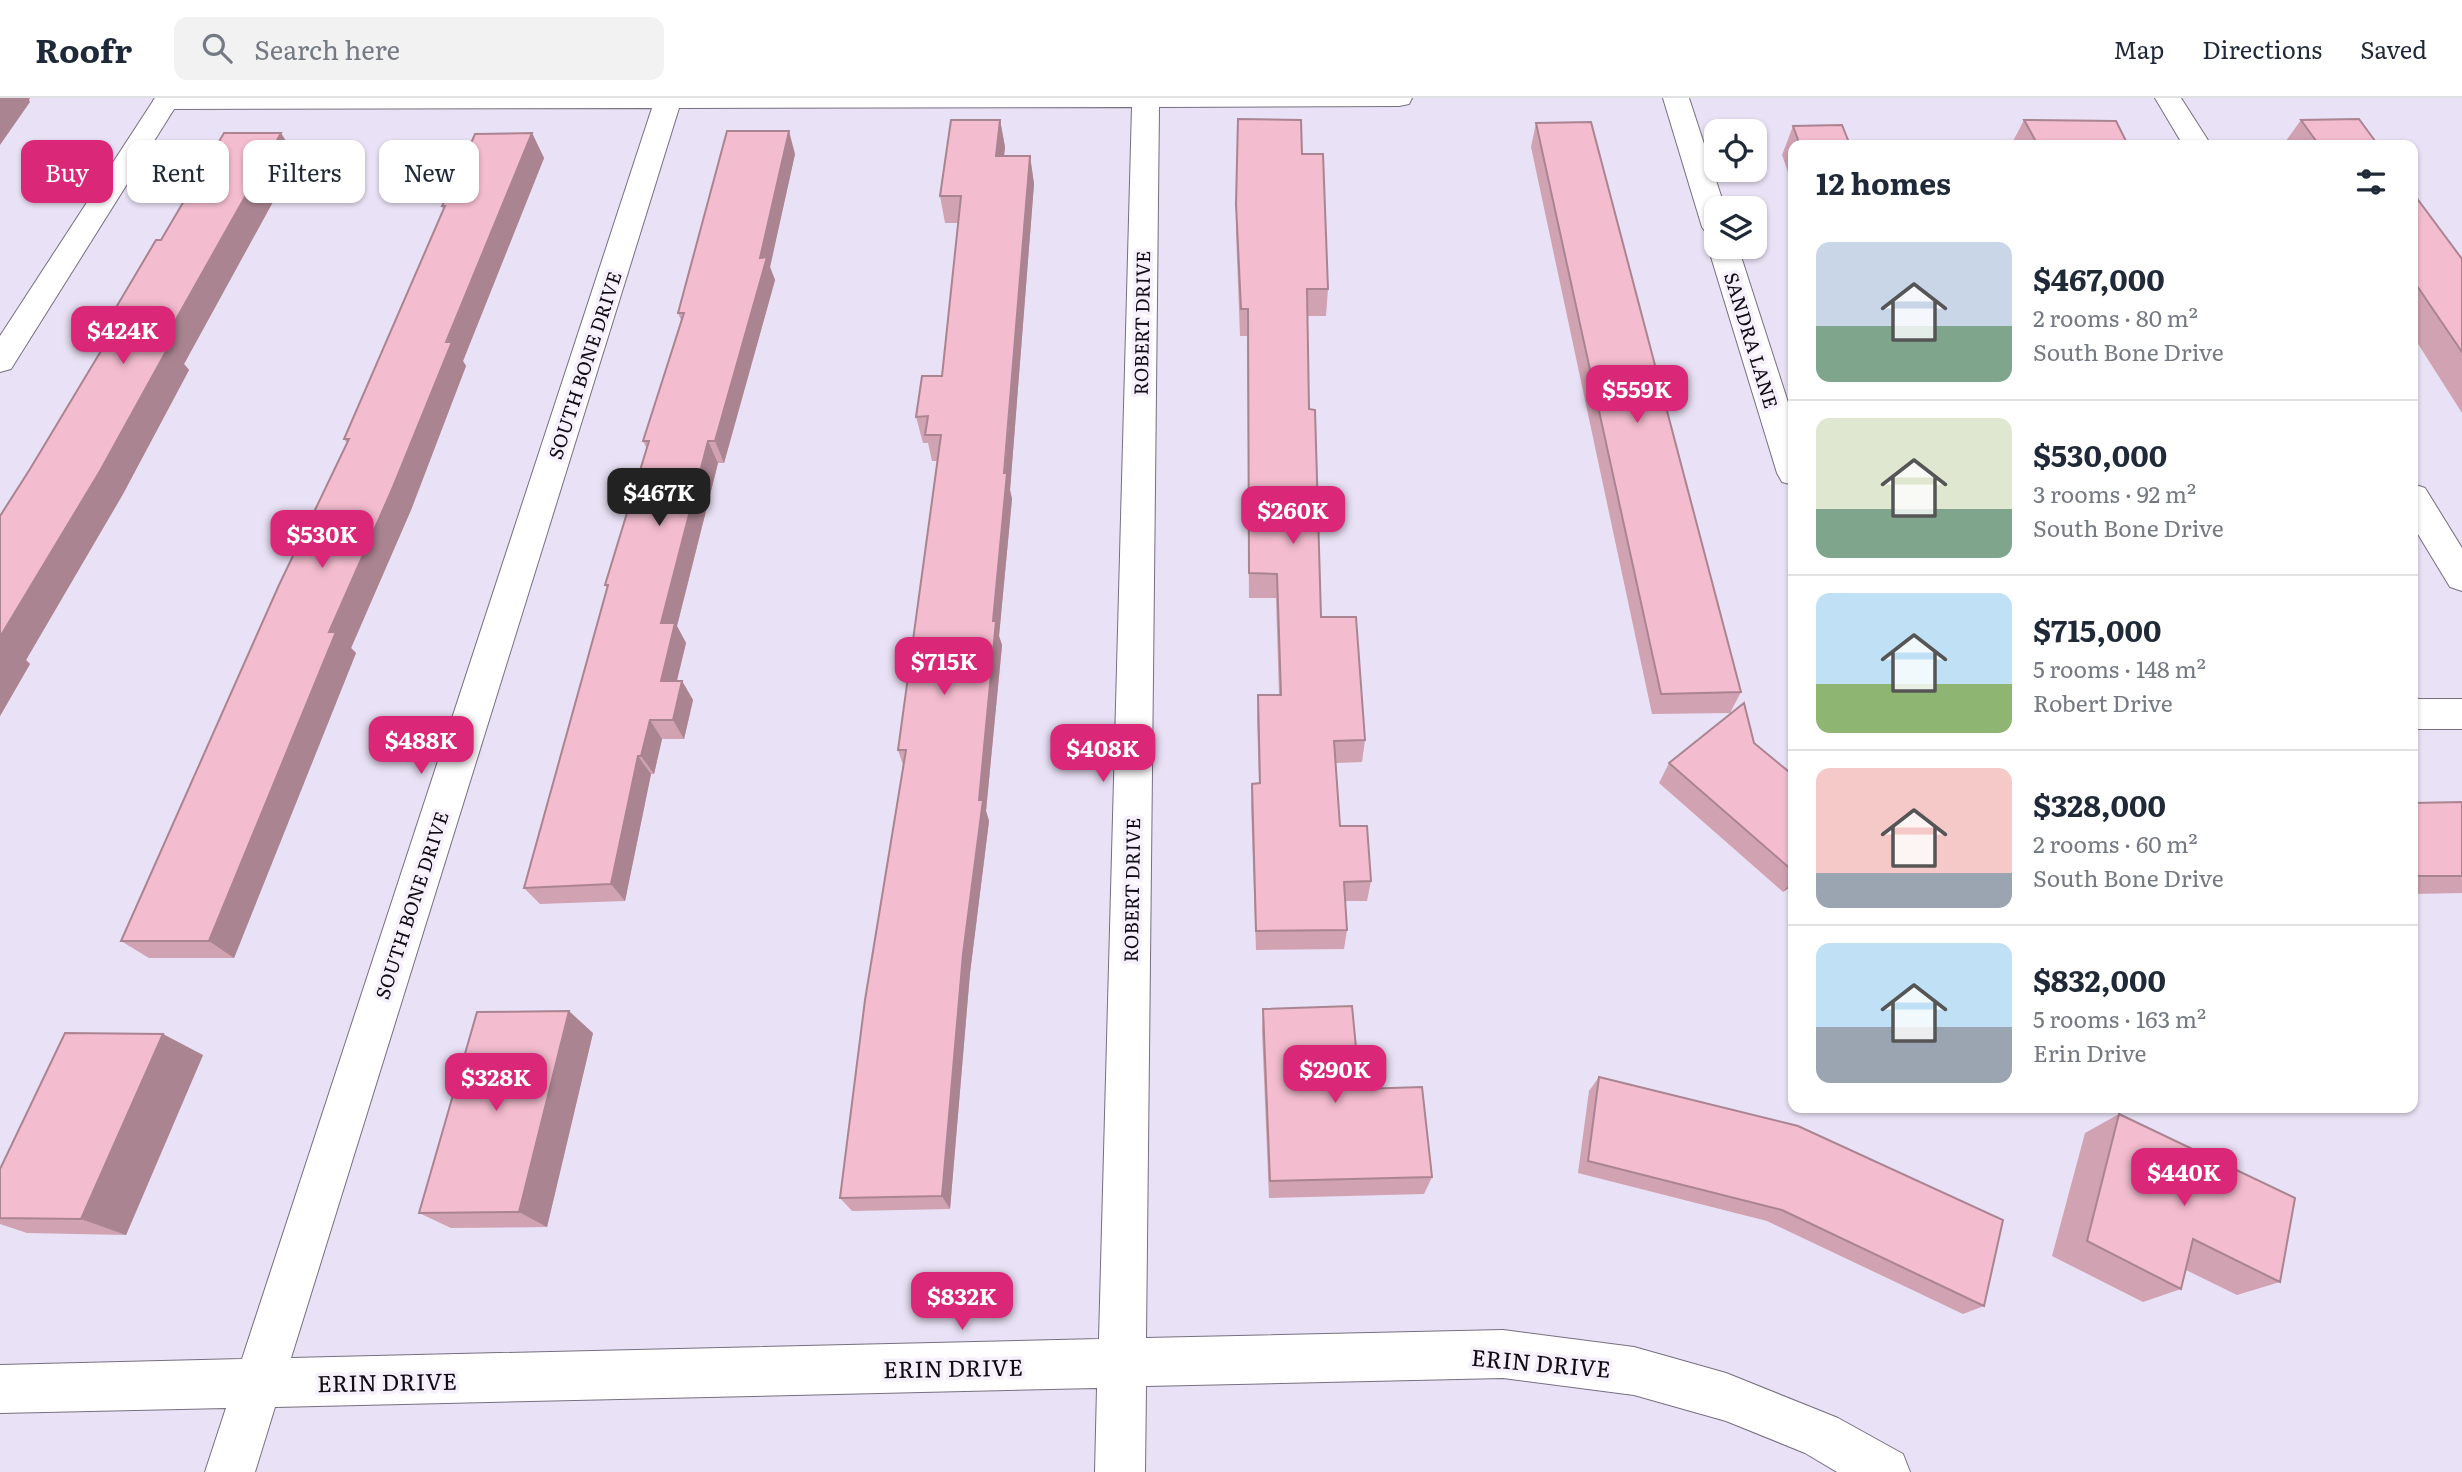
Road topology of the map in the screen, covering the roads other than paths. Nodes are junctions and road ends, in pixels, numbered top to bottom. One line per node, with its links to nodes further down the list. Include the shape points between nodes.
1 (1146, 98): 2 (street); 6 (street); 16 (street, ROBERT DRIVE)
2 (1399, 98)
3 (1676, 98): 8 (street)
4 (2168, 98): 7 (street)
5 (167, 99): 6 (street); 10 (street)
6 (668, 99): 17 (street, SOUTH BONE DRIVE)
7 (2194, 140)
8 (1707, 196)
9 (1727, 259): 11 (street, SANDRA LANE)
10 (0, 361)
11 (1788, 453)
12 (2418, 505): 13 (street)
13 (2462, 577)
14 (2418, 714): 15 (street)
15 (2462, 714)
16 (1122, 1363): 17 (street, ERIN DRIVE); 20 (street, ROBERT DRIVE); 21 (street, ERIN DRIVE, via 1503,1354 1634,1371 1726,1397 1821,1434)
17 (258, 1384): 18 (street, ERIN DRIVE); 19 (street, SOUTH BONE DRIVE)
18 (0, 1389)
19 (230, 1472)
20 (1120, 1472)
21 (1885, 1472)

